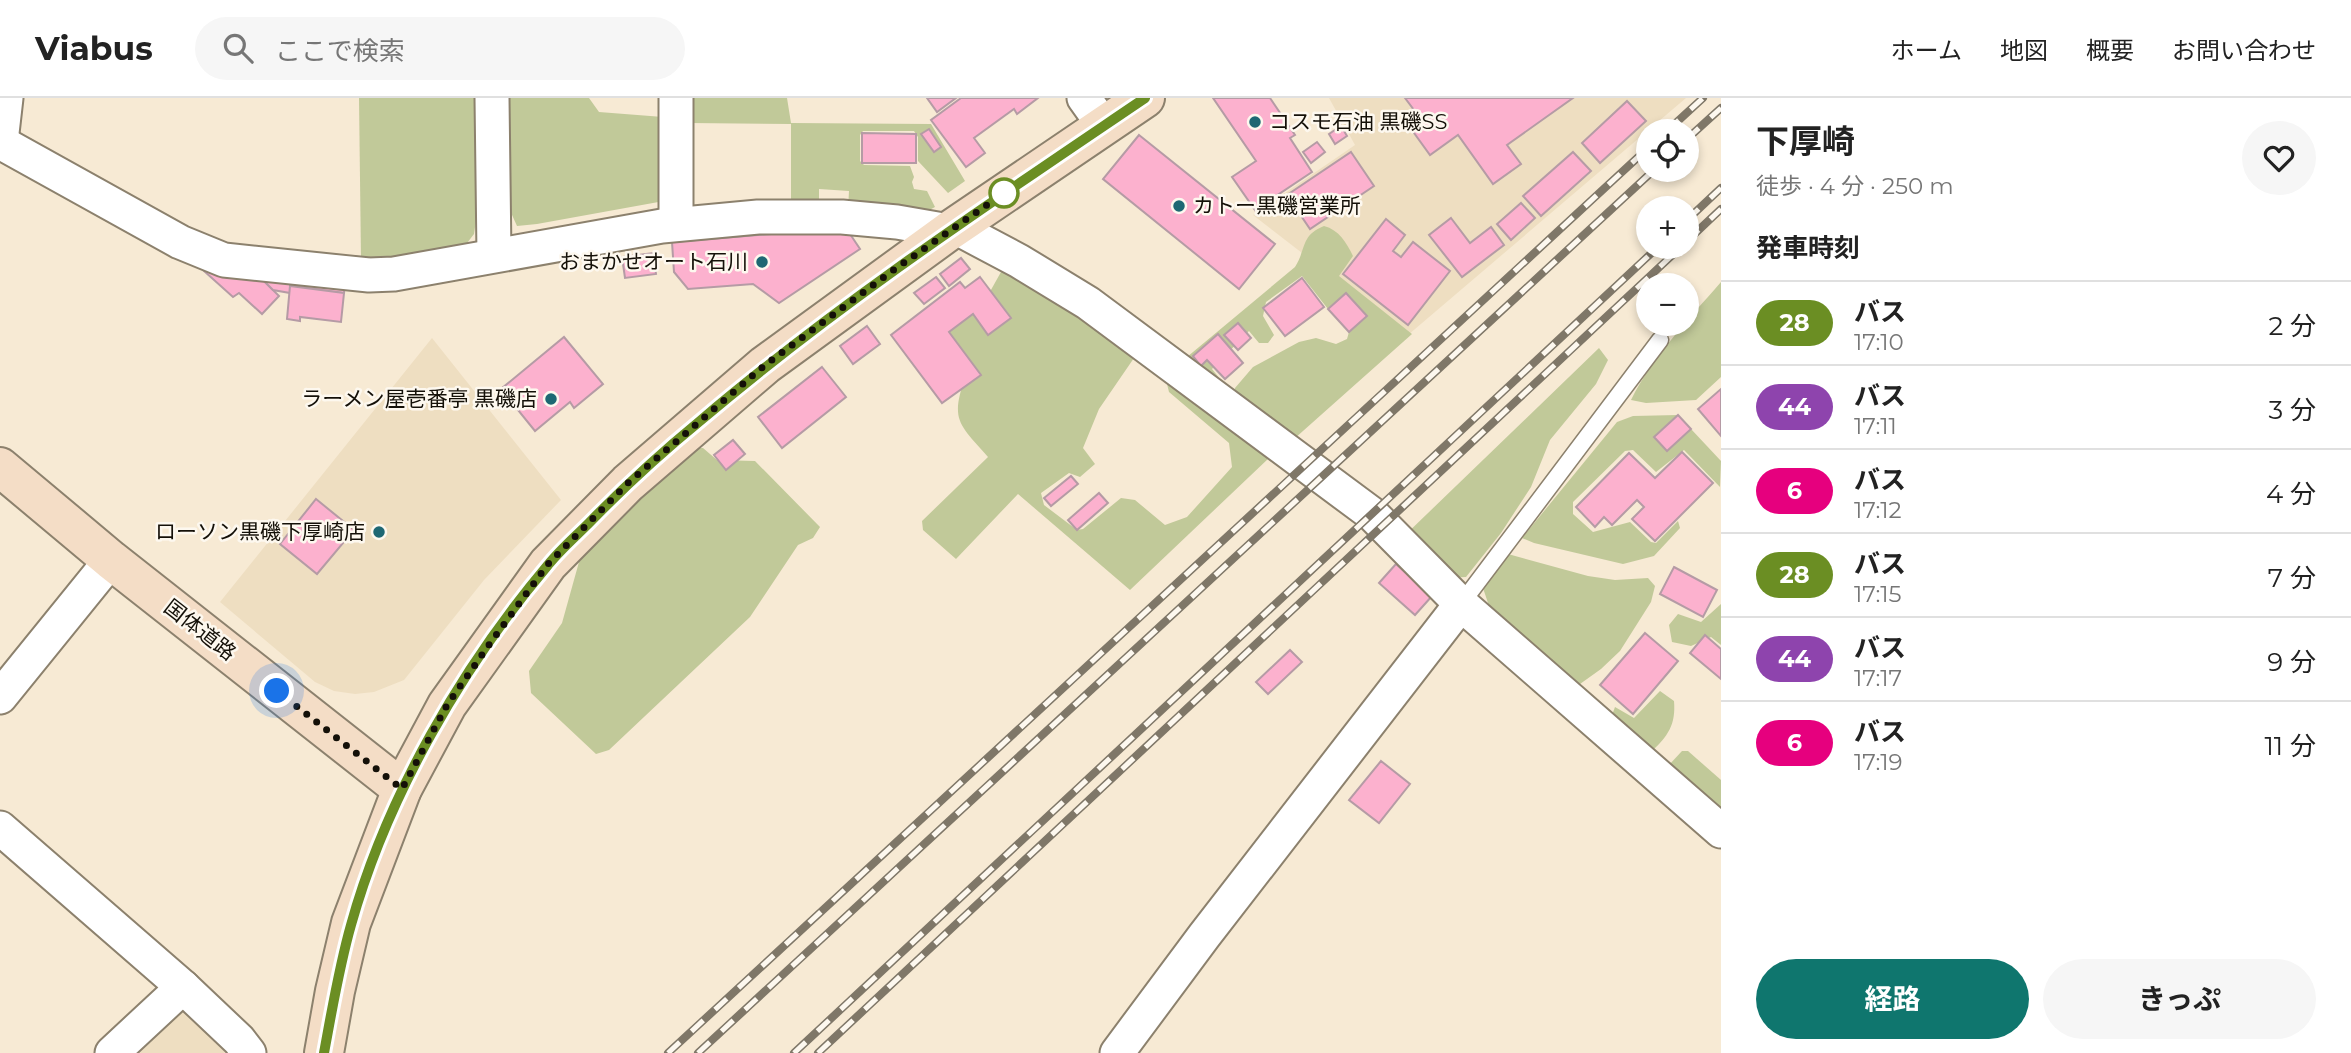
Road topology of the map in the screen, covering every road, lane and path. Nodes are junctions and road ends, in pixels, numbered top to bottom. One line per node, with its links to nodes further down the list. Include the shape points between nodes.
1 (6, 98): 6 (street)
2 (492, 98): 9 (street)
3 (676, 98): 7 (street)
4 (1145, 98): 5 (main road)
5 (1094, 112): 8 (main road)
6 (0, 142): 9 (street, via 180,242 224,260 369,275)
7 (676, 224): 8 (street, via 842,216); 9 (street)
8 (952, 229): 13 (street, via 1019,261 1088,303 1361,505); 15 (main road, via 765,365 628,483 557,555 447,705)
9 (494, 256)
10 (1660, 340): 13 (lane)
11 (0, 467): 12 (main road, 国体道路)
12 (111, 560): 14 (street); 15 (main road, 国体道路)
13 (1461, 604): 17 (street); 22 (street)
14 (0, 697)
15 (402, 789): 21 (main road, via 351,923)
16 (0, 828): 18 (street)
17 (1721, 831)
18 (183, 987): 19 (street); 20 (street)
19 (112, 1053)
20 (249, 1053)
21 (324, 1053)
22 (1117, 1053)

